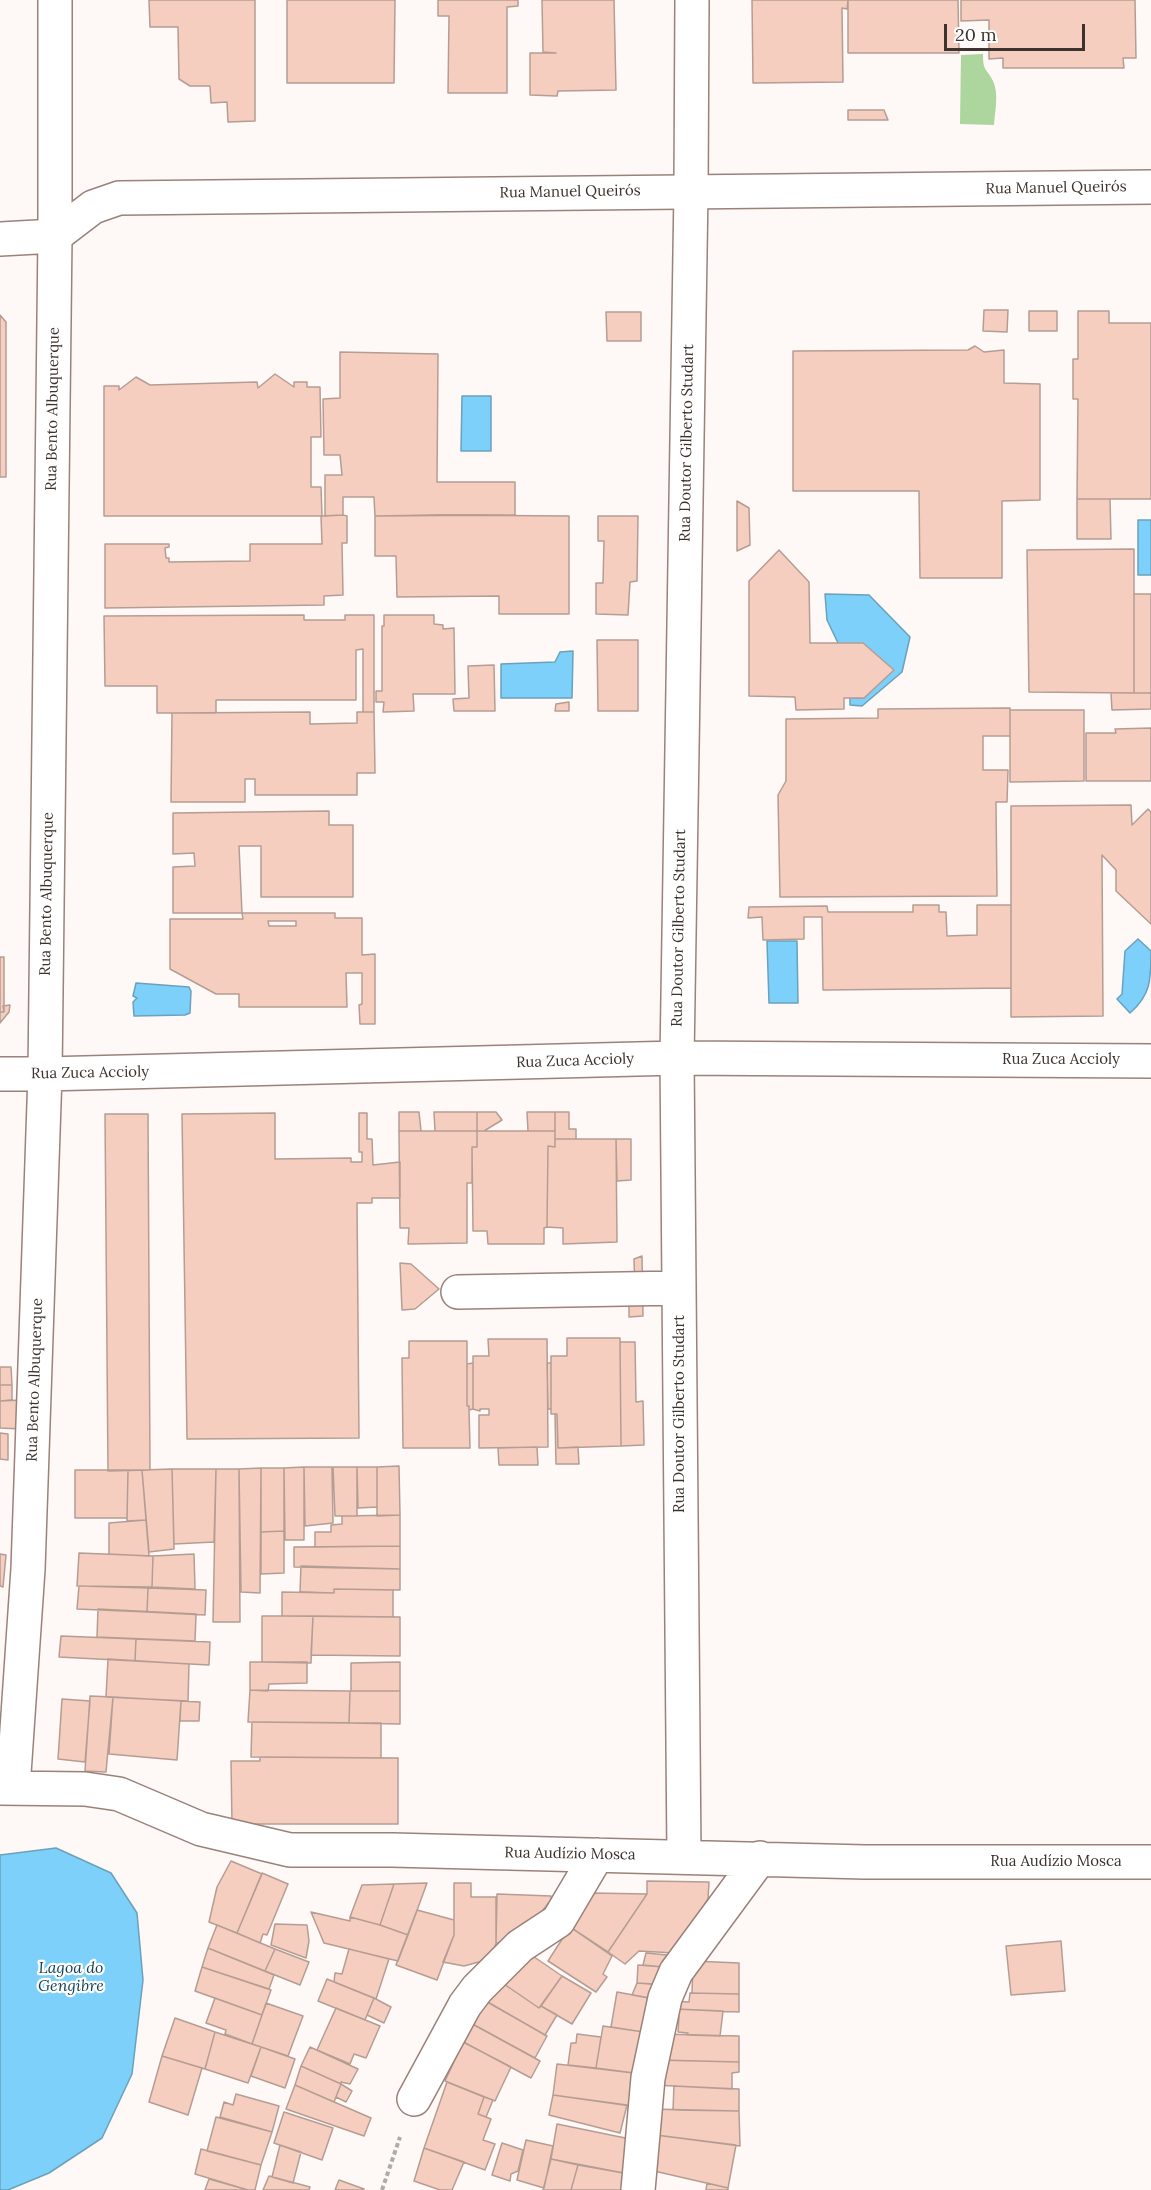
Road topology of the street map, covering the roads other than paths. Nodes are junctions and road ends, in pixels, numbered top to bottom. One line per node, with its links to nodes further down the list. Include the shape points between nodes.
1 (55, 0): 5 (street, Rua Bento Albuquerque)
2 (692, 0): 4 (street, Rua Doutor Gilberto Studart)
3 (1151, 187): 4 (street, Rua Manuel Queirós)
4 (691, 191): 5 (street, Rua Manuel Queirós, via 119,198 93,207); 7 (street, Rua Doutor Gilberto Studart)
5 (55, 236): 6 (street); 10 (street, Rua Bento Albuquerque)
6 (0, 239)
7 (677, 1058): 8 (street, Rua Zuca Accioly); 10 (street, Rua Zuca Accioly); 11 (street, Rua Doutor Gilberto Studart)
8 (1151, 1061)
9 (0, 1074): 10 (street, Rua Zuca Accioly)
10 (45, 1074): 13 (street, Rua Bento Albuquerque, via 28,1569)
11 (679, 1288): 12 (street); 15 (street, Rua Doutor Gilberto Studart)
12 (458, 1292)
13 (6, 1788): 14 (street, Rua Audízio Mosca, via 85,1789 118,1794 201,1829 290,1850)
14 (597, 1855): 15 (street, Rua Audízio Mosca); 18 (street, via 558,1921 520,1946 477,1989)
15 (684, 1857): 16 (street, Rua Audízio Mosca)
16 (760, 1858): 17 (street, Rua Audízio Mosca); 19 (street, via 676,1972 665,1998 648,2078)
17 (1151, 1862)
18 (414, 2099)
19 (638, 2190)

